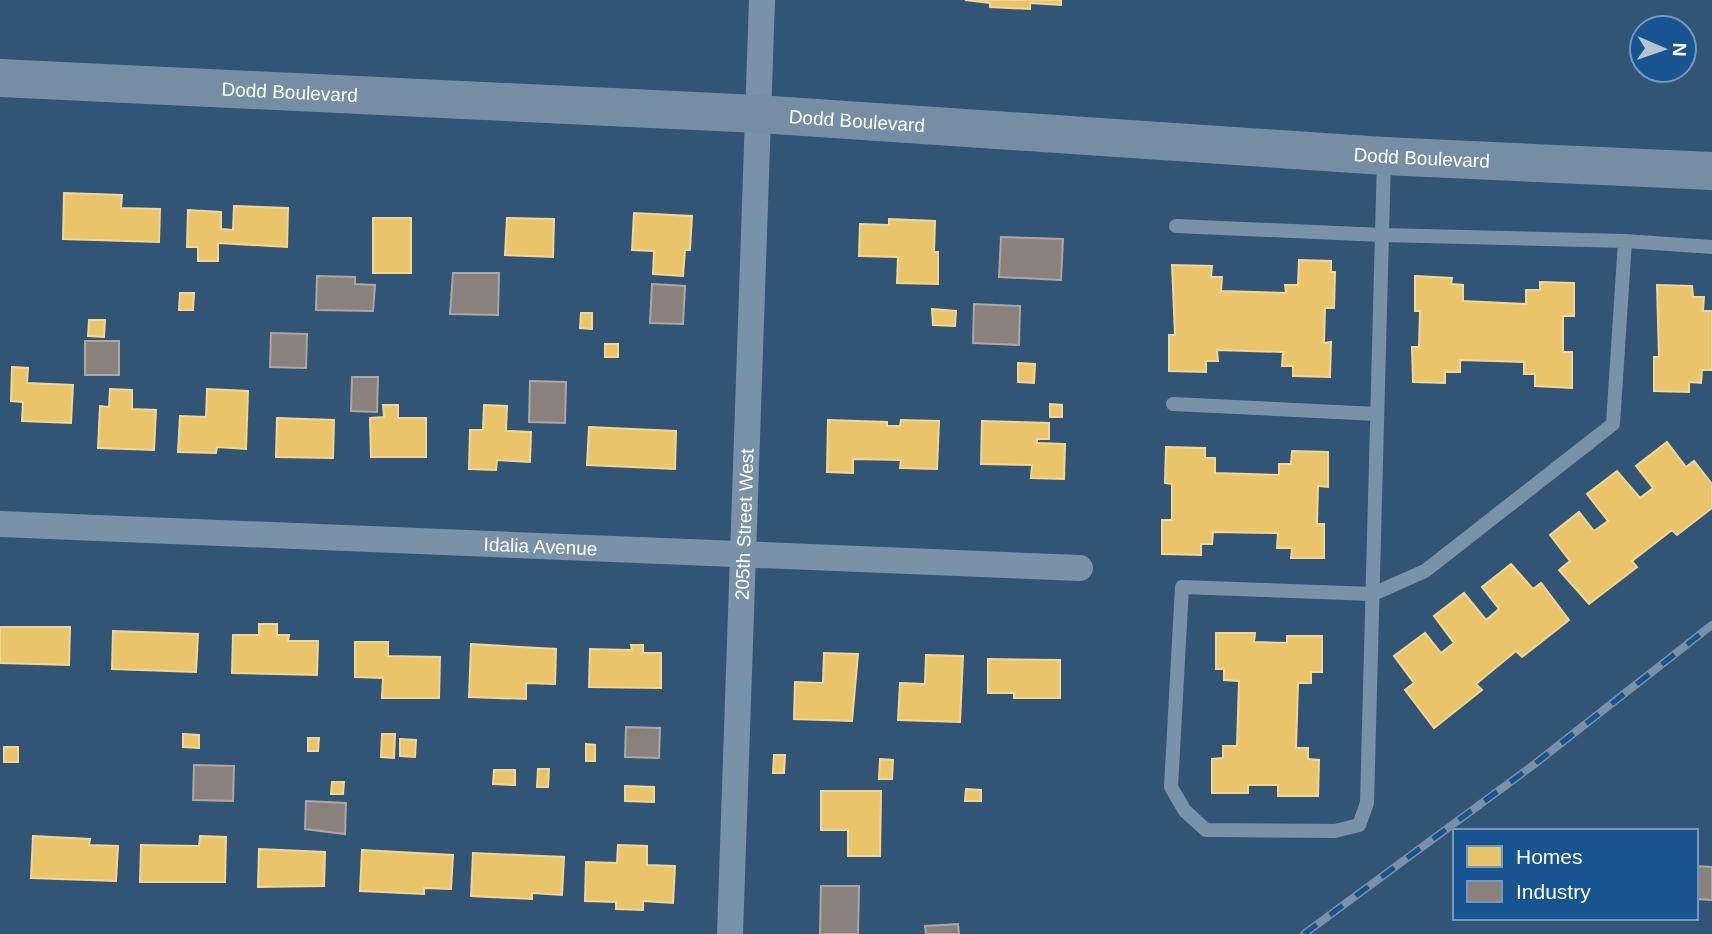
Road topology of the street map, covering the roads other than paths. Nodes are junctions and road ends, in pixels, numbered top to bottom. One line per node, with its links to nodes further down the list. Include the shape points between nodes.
1 (762, 0): 3 (street, 205th Street West)
2 (0, 78): 3 (main road, Dodd Boulevard)
3 (758, 114): 4 (main road, Dodd Boulevard); 13 (street, 205th Street West)
4 (1384, 156): 5 (main road, Dodd Boulevard); 7 (lane)
5 (1712, 171)
6 (1175, 226): 7 (lane)
7 (1382, 235): 8 (lane); 11 (lane)
8 (1625, 241): 9 (lane); 15 (lane, via 1613,424 1425,571)
9 (1712, 247)
10 (1173, 404): 11 (lane)
11 (1377, 414): 15 (lane)
12 (0, 524): 13 (street, Idalia Avenue)
13 (743, 553): 14 (street, Idalia Avenue); 16 (street, 205th Street West)
14 (1080, 568)
15 (1373, 594): 15 (lane, via 1367,803 1359,825 1335,831 1206,830 1185,811 1171,787 1182,587)
16 (730, 934)

